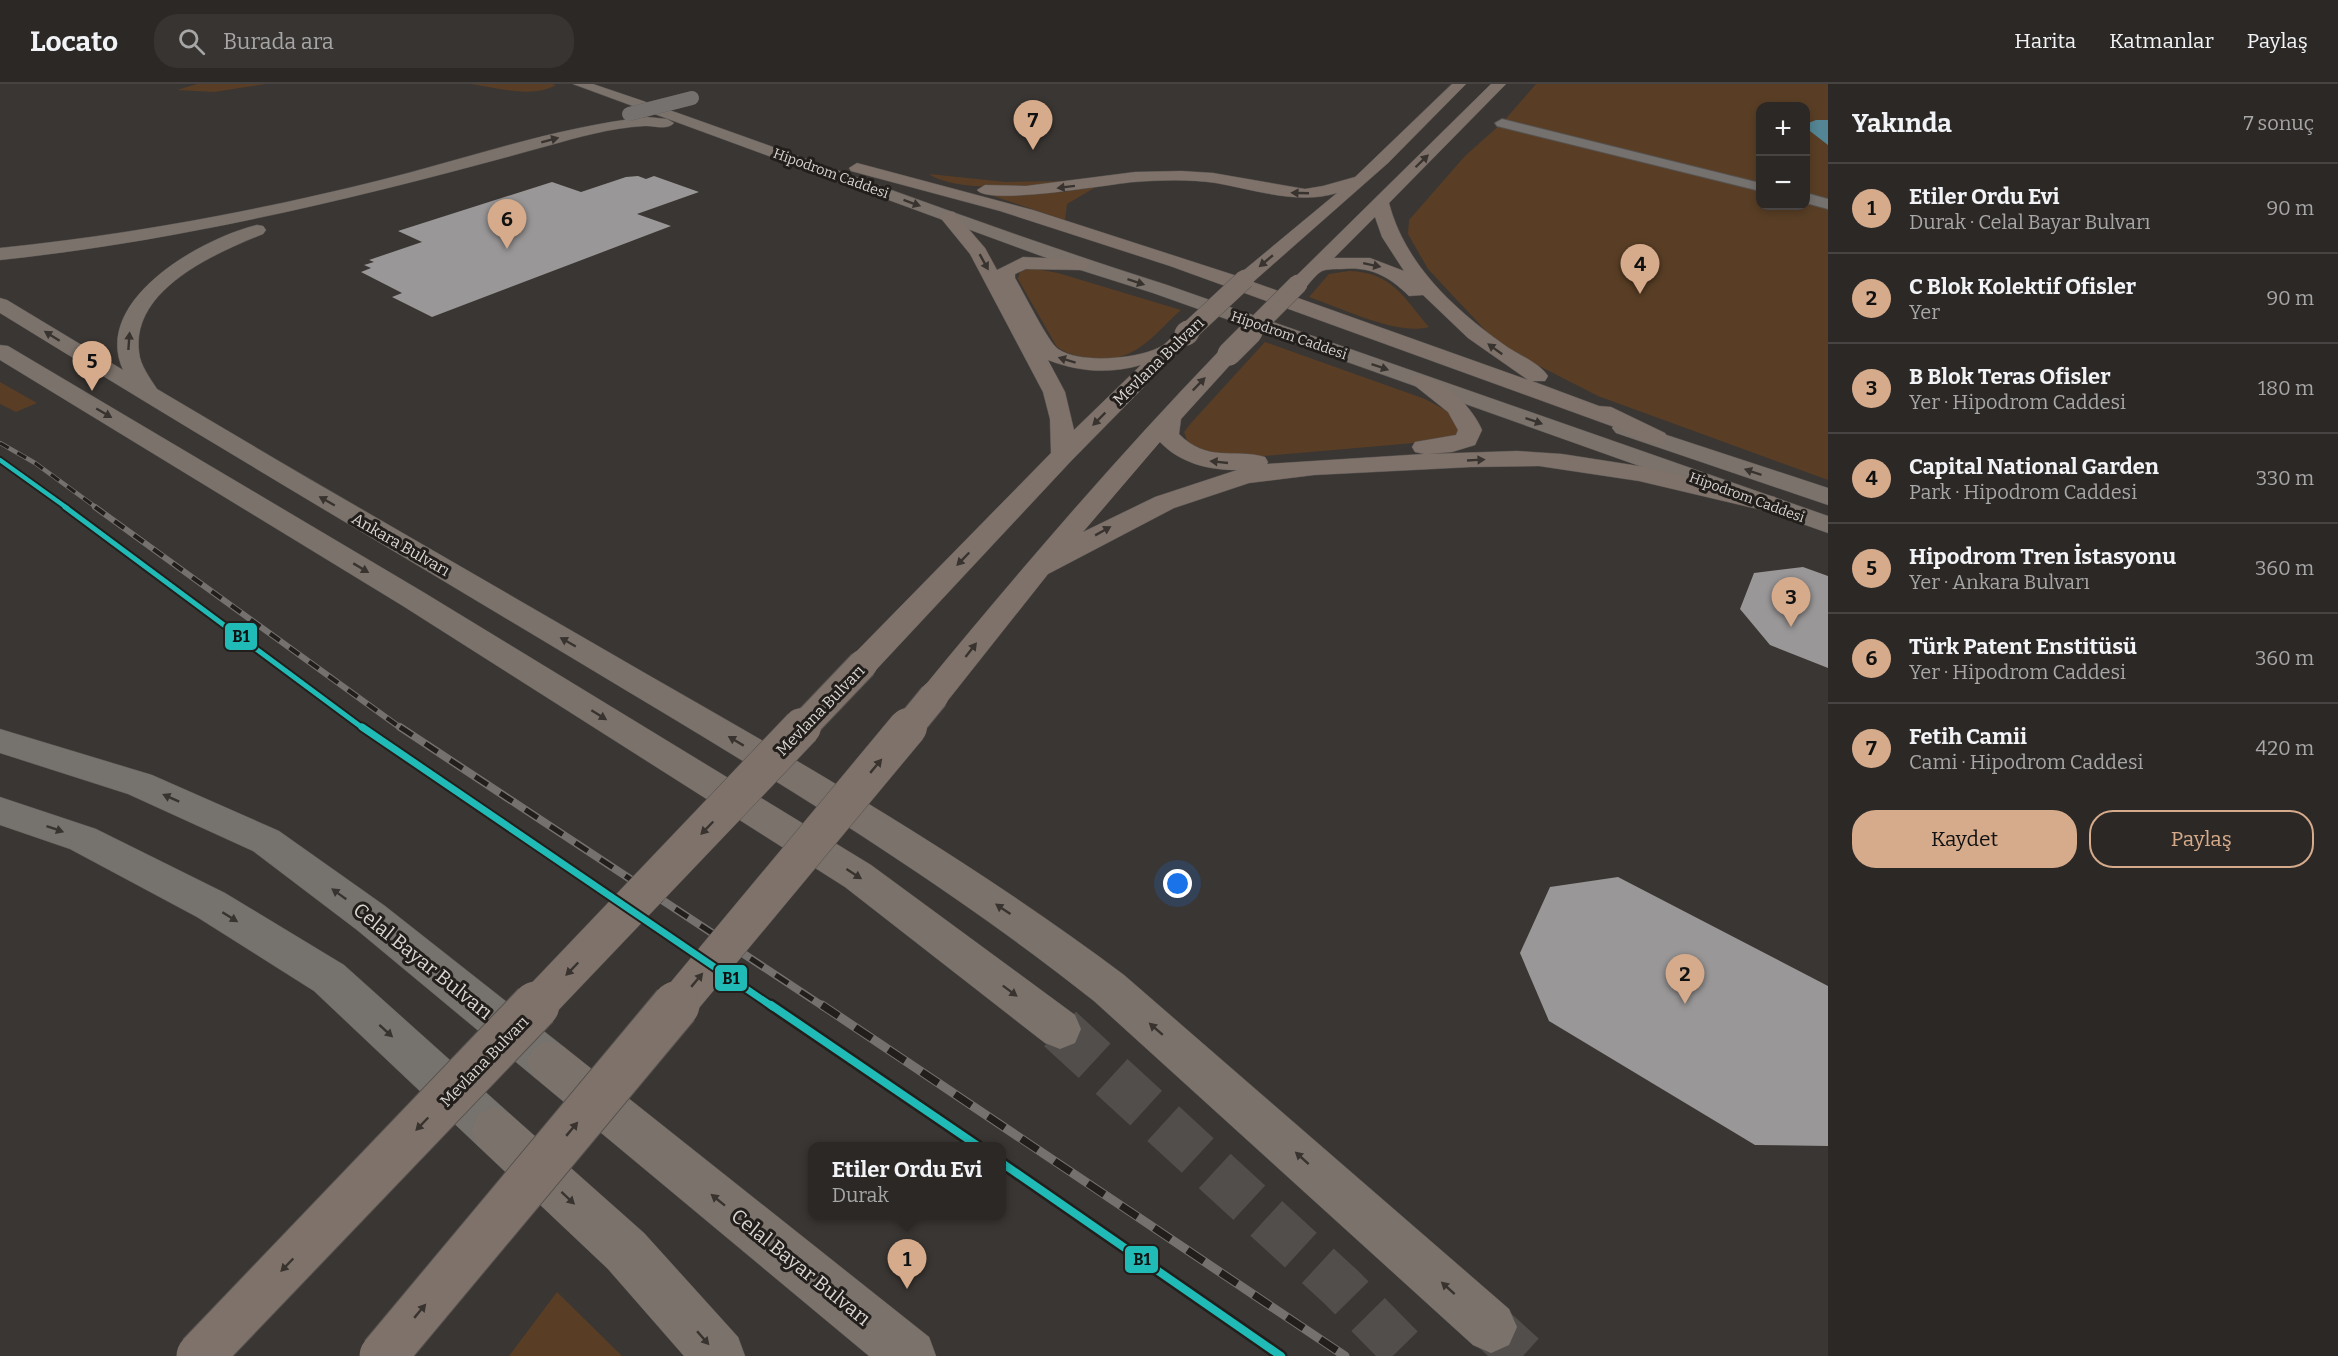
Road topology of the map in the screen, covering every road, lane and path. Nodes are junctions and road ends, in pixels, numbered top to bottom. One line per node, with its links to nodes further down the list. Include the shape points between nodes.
1 (615, 84): 12 (main road, Hipodrom Caddesi)
2 (1459, 84): 13 (highway, Mevlana Bulvarı, via 1428,118)
3 (1499, 84): 16 (highway, one-way to 3)
4 (586, 86): 6 (main road); 10 (main road, Hipodrom Caddesi)
5 (692, 98): 7 (street, bridge)
6 (579, 106)
7 (629, 114)
8 (552, 123): 21 (main road, via 493,149 263,206 170,225)
9 (1502, 123): 14 (street)
10 (704, 126): 11 (main road, one-way to 10, via 612,125 647,121); 18 (main road, Hipodrom Caddesi, one-way to 18)
11 (454, 167): 22 (main road, via 286,210 208,225); 30 (main road, one-way to 11, via 128,352 130,322 150,294 172,274 228,242 276,222)
12 (857, 168): 13 (highway, one-way to 12, via 1305,194 1213,178 1151,176 1026,191 989,190); 20 (highway); 33 (main road, Hipodrom Caddesi)
13 (1357, 181): 19 (highway, Mevlana Bulvarı)
14 (1756, 186)
15 (1810, 199): 17 (street)
16 (1380, 202): 24 (highway); 32 (highway, one-way to 16, via 1510,360 1464,324 1406,262 1389,235)
17 (1828, 204)
18 (948, 216): 23 (main road, Hipodrom Caddesi); 34 (highway, one-way to 34, via 978,252 1054,392 1062,419)
19 (1305, 230): 20 (highway, via 1287,211 1251,194 1177,182 1120,186 1098,193 1073,214); 28 (highway, Mevlana Bulvarı, one-way to 28, bridge)
20 (1084, 232): 26 (highway)
21 (0, 239)
22 (0, 254)
23 (1080, 264): 28 (highway, one-way to 23, via 1125,363 1097,365 1072,362 1049,353 1005,278 1006,271 1023,263); 29 (main road, Hipodrom Caddesi, one-way to 29)
24 (1314, 267): 26 (highway, one-way to 26, via 1354,261 1387,268 1401,276 1439,320 1444,332 1424,339); 31 (highway, one-way to 24, bridge)
25 (0, 304): 30 (main road, Ankara Bulvarı, one-way to 25)
26 (1387, 336): 32 (highway)
27 (0, 351): 43 (main road, one-way to 43, via 413,599 858,876)
28 (1165, 352): 34 (highway, Mevlana Bulvarı, one-way to 34)
29 (1420, 381): 31 (highway, one-way to 31, via 1463,415 1470,430 1466,440 1452,445 1213,462 1175,445 1167,435); 38 (main road, Hipodrom Caddesi, one-way to 38)
30 (148, 395): 44 (main road, Ankara Bulvarı, one-way to 30, via 1136,1011 1063,951 903,841)
31 (1170, 414): 40 (highway)
32 (1621, 422): 33 (highway)
33 (1656, 438): 35 (main road, Hipodrom Caddesi, one-way to 33)
34 (1063, 455): 45 (highway, Mevlana Bulvarı, one-way to 45, bridge)
35 (1787, 483): 36 (main road, Hipodrom Caddesi); 37 (main road, Hipodrom Caddesi)
36 (1828, 491)
37 (1828, 497)
38 (1766, 503): 39 (main road, Hipodrom Caddesi); 40 (highway, one-way to 38, via 1123,520 1189,492 1249,475 1305,468 1498,459 1559,461 1632,471)
39 (1828, 525)
40 (1034, 570): 46 (highway, one-way to 40, bridge, via 934,696)
41 (0, 741): 48 (main road, Celal Bayar Bulvarı, one-way to 41, via 371,918 266,841 140,784)
42 (0, 811): 47 (main road, one-way to 47, via 83,839 211,905 329,978 627,1251)
43 (1060, 1029)
44 (1491, 1327)
45 (200, 1356)
46 (383, 1356)
47 (719, 1356)
48 (910, 1356)

